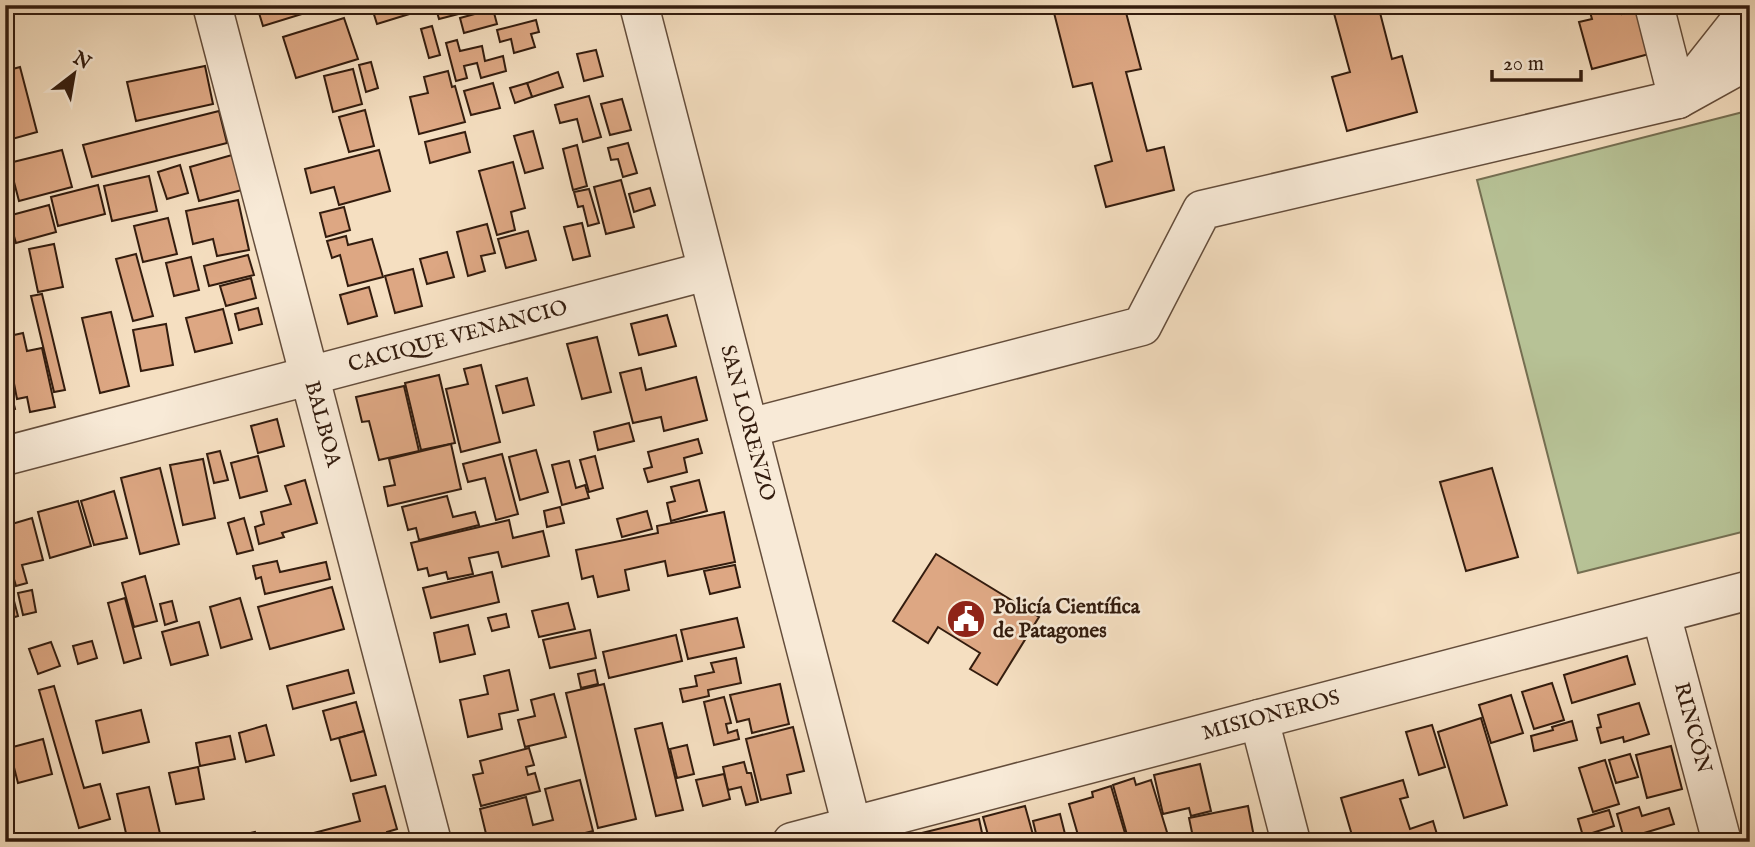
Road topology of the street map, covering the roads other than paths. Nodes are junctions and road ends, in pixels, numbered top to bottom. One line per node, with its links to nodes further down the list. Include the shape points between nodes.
1 (212, 5): 8 (street, BALBOA)
2 (639, 5): 7 (street, SAN LORENZO)
3 (1654, 5): 6 (street)
4 (1750, 8): 6 (street)
5 (1750, 59): 6 (street)
6 (1678, 99): 9 (street, via 1202,210 1142,326)
7 (707, 271): 8 (street, CACIQUE VENANCIO); 9 (street, SAN LORENZO)
8 (309, 376): 10 (street, CACIQUE VENANCIO); 15 (street, BALBOA)
9 (748, 428): 14 (street, SAN LORENZO)
10 (5, 456)
11 (1750, 590): 12 (street, MISIONEROS)
12 (1661, 614): 13 (street, MISIONEROS); 18 (street, RINCÓN)
13 (1259, 719): 14 (street, MISIONEROS); 17 (street)
14 (854, 834): 16 (street, MISIONEROS)
15 (432, 842)
16 (792, 842)
17 (1291, 842)
18 (1722, 842)

